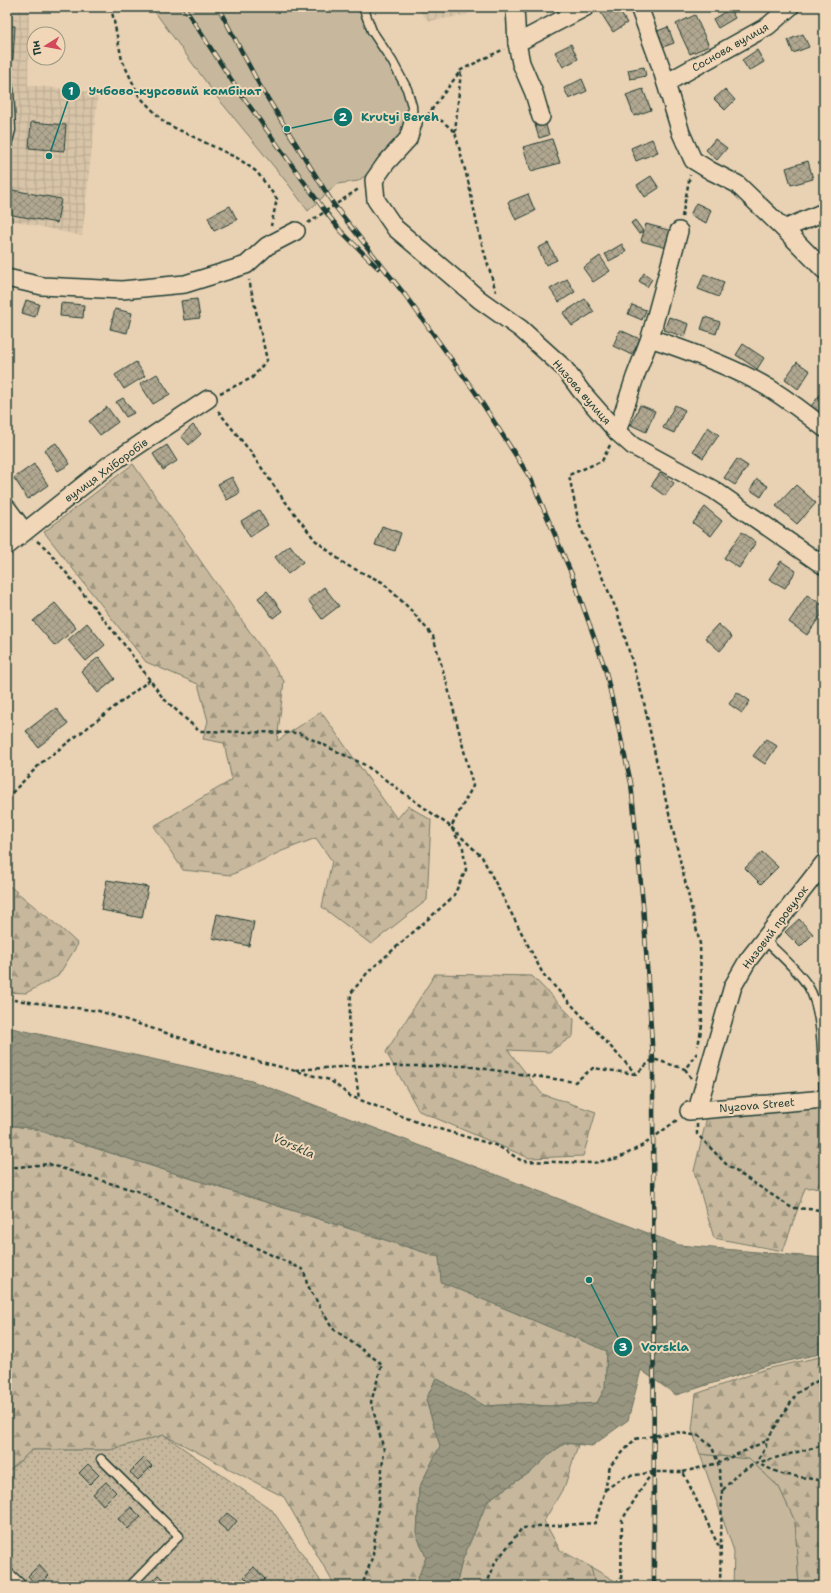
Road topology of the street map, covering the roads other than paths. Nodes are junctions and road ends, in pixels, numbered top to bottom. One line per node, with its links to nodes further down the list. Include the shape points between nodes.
1 (363, 7): 10 (lane, via 372,30 407,89)
2 (515, 7): 6 (street)
3 (586, 7): 6 (street)
4 (638, 7): 7 (street)
5 (790, 7): 7 (street, Соснова вулиця, via 768,26)
6 (517, 43): 9 (street, via 521,63)
7 (666, 83): 13 (street, via 681,133 693,160 737,184)
8 (7, 84): 11 (lane, via 11,130)
9 (541, 117)
10 (420, 120): 21 (street, Низова вулиця, via 408,139 374,180 376,200 395,228 480,300 521,329 564,368)
11 (7, 145)
12 (824, 212): 13 (street)
13 (784, 229): 16 (street)
14 (296, 231): 17 (street, via 268,246 246,265 184,284 122,290 42,286)
15 (679, 231): 18 (street)
16 (824, 270)
17 (7, 278)
18 (650, 338): 20 (street, via 694,353 744,375 769,388); 21 (street, via 634,377)
19 (208, 399): 23 (street, вулиця Хліборобів, via 110,464)
20 (824, 428)
21 (617, 432): 25 (street, Низова вулиця, via 633,446 714,490)
22 (7, 508): 23 (street)
23 (24, 531): 24 (street, вулиця Хліборобів)
24 (7, 546)
25 (824, 566)
26 (824, 863): 27 (street, Низовий провулок)
27 (764, 939): 28 (lane, via 800,976 814,997); 31 (street, Низовий провулок, via 733,986)
28 (823, 1074): 29 (lane)
29 (824, 1095)
30 (824, 1099): 31 (street, Nyzova Street)
31 (693, 1110)
32 (100, 1459): 35 (lane, via 179,1536)
33 (7, 1571): 34 (lane)
34 (23, 1586)
35 (130, 1586)

